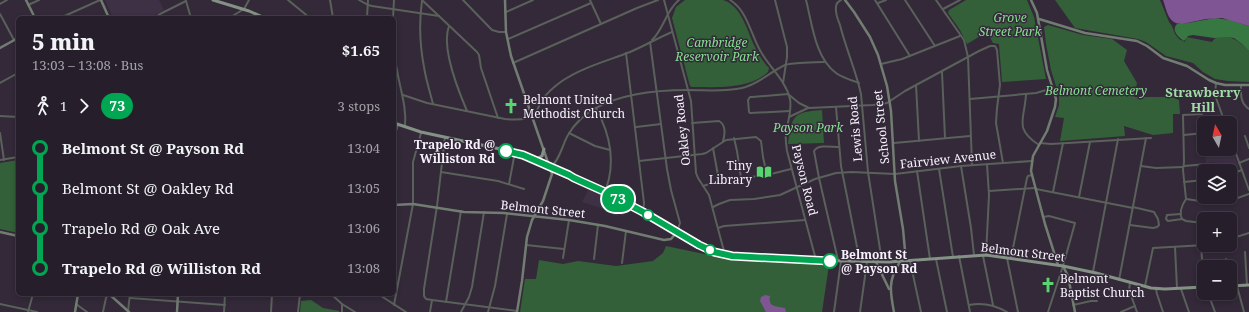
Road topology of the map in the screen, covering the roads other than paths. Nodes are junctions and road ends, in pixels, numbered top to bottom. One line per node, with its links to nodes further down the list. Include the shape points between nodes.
1 (8, 0): 34 (street)
2 (26, 0): 35 (street)
3 (39, 0): 35 (street)
4 (101, 0): 45 (street); 46 (street)
5 (214, 0): 37 (main road)
6 (249, 0): 37 (street)
7 (288, 0): 51 (street)
8 (330, 0): 52 (street)
9 (359, 0): 36 (street)
10 (368, 0): 36 (street)
11 (394, 0): 38 (street)
12 (422, 0): 41 (street); 55 (street)
13 (464, 0): 59 (street, via 492,30)
14 (505, 0): 40 (street)
15 (533, 0): 40 (street)
16 (658, 0): 57 (street)
17 (664, 0): 43 (street, Oakley Road)
18 (679, 0): 43 (street)
19 (730, 0): 32 (street, Payson Road)
20 (775, 0): 74 (street, via 787,46)
21 (806, 0): 71 (street)
22 (841, 0): 80 (street, Lewis Road, via 837,2 836,11)
23 (845, 0): 73 (street, School Street, via 870,37)
24 (875, 0): 33 (street)
25 (886, 0): 33 (street)
26 (905, 0): 65 (street)
27 (936, 0): 39 (street)
28 (960, 0): 39 (street)
29 (1031, 0): 56 (street)
30 (186, 1): 47 (street); 48 (street)
31 (590, 1): 57 (street); 62 (street)
32 (734, 1): 75 (street, Payson Road, via 747,20 758,48)
33 (878, 3): 68 (street)
34 (0, 4)
35 (28, 5): 44 (street)
36 (368, 5): 38 (street); 53 (street)
37 (244, 9): 49 (street); 50 (main road)
38 (393, 9): 41 (street); 54 (street)
39 (943, 9): 61 (street)
40 (505, 12): 59 (street)
41 (420, 13): 55 (street); 97 (street, via 424,67)
42 (0, 14): 63 (street)
43 (668, 15): 60 (street, Oakley Road); 64 (street, via 661,30)
44 (34, 16)
45 (65, 16)
46 (108, 16)
47 (157, 16)
48 (190, 16)
49 (232, 16)
50 (260, 16)
51 (308, 16)
52 (333, 16)
53 (367, 16)
54 (393, 16)
55 (439, 16): 58 (street)
56 (1039, 19): 81 (street, via 1085,33 1135,40 1162,58 1189,66); 85 (street, via 1047,70)
57 (601, 24): 72 (street)
58 (449, 25): 103 (street, via 447,38 451,66); 111 (street, via 479,55)
59 (506, 32): 62 (street)
60 (672, 32): 64 (street); 86 (street, Oakley Road)
61 (961, 36): 65 (street); 69 (street)
62 (508, 39): 72 (street)
63 (14, 40): 66 (street)
64 (650, 42): 67 (street); 87 (street)
65 (935, 46): 68 (street)
66 (0, 48)
67 (626, 53): 91 (street); 93 (street, via 582,70 560,83)
68 (910, 56): 73 (street)
69 (968, 57): 76 (street); 92 (street, via 990,46 996,47 1000,76); 94 (street)
70 (396, 61): 90 (street)
71 (824, 62): 74 (street); 80 (street, via 842,77)
72 (513, 63): 96 (street)
73 (881, 64): 95 (street, School Street)
74 (785, 65): 75 (street); 79 (street)
75 (774, 72): 79 (street, Payson Road); 86 (street, via 743,88)
76 (942, 72): 83 (street); 127 (street)
77 (16, 74): 78 (street)
78 (0, 83)
79 (784, 83): 88 (street, Payson Road)
80 (859, 83): 98 (street, Lewis Road)
81 (1216, 83): 82 (street); 108 (street, via 1215,95)
82 (1241, 84): 84 (street); 102 (street, via 1242,101)
83 (916, 85): 95 (street); 132 (street)
84 (1249, 85)
85 (1053, 88): 89 (street); 136 (street, via 1055,106)
86 (688, 90): 87 (street); 112 (street, Oakley Road)
87 (657, 92): 91 (street); 113 (street)
88 (788, 94): 101 (street, via 799,104); 104 (street, Payson Road); 104 (street, via 750,97 749,112)
89 (1026, 94): 92 (street); 136 (street, via 1023,129 1028,137)
90 (403, 95): 97 (street); 115 (street)
91 (632, 96): 100 (street); 116 (street)
92 (999, 96): 94 (street); 153 (street, via 996,123)
93 (545, 97): 96 (street); 106 (street)
94 (970, 99): 123 (street)
95 (890, 101): 98 (street); 134 (street, School Street)
96 (528, 103): 106 (street)
97 (433, 104): 103 (street)
98 (862, 105): 99 (street); 168 (street, Lewis Road)
99 (836, 106): 101 (street); 137 (street)
100 (596, 108): 120 (street, via 581,119); 141 (street, via 606,129)
101 (809, 108): 110 (street)
102 (1249, 110)
103 (467, 111): 111 (street)
104 (790, 112): 110 (street, Payson Road)
105 (1202, 114): 122 (street, via 1183,115)
106 (532, 115): 111 (street, via 515,120); 140 (street)
107 (0, 116): 109 (street)
108 (1222, 116)
109 (16, 117)
110 (790, 117): 162 (street, Payson Road, via 786,133 786,151)
111 (498, 118)
112 (692, 123): 131 (street, via 720,121 724,127); 143 (street, Oakley Road)
113 (661, 124): 116 (street); 146 (street)
114 (398, 125): 115 (main road); 117 (street)
115 (405, 127): 118 (main road)
116 (636, 127): 151 (street)
117 (396, 130)
118 (422, 132): 125 (main road); 192 (street, via 413,166)
119 (0, 133): 150 (street)
120 (569, 133): 141 (street, via 595,146); 158 (street, via 555,162)
121 (1197, 134): 122 (street)
122 (1184, 135): 161 (street)
123 (970, 136): 127 (street); 156 (street)
124 (1245, 136): 139 (street)
125 (445, 137): 142 (main road); 166 (street)
126 (734, 138): 131 (street); 170 (street, via 759,139); 173 (street)
127 (945, 138): 132 (street)
128 (1146, 138): 129 (street); 130 (street); 160 (street)
129 (1151, 138)
130 (1118, 140): 133 (street); 191 (street)
131 (723, 141): 138 (street)
132 (919, 141): 134 (street)
133 (1090, 142): 135 (street); 189 (street)
134 (894, 143): 171 (street, School Street)
135 (1062, 143): 136 (street); 187 (street)
136 (1040, 144): 152 (street, via 1034,152)
137 (839, 147): 167 (street); 174 (street, via 815,149)
138 (713, 148): 143 (street, via 706,153); 175 (street)
139 (1249, 148)
140 (544, 149): 147 (main road, via 542,157); 158 (street)
141 (611, 150): 185 (street, via 611,174)
142 (515, 152): 147 (main road); 178 (street)
143 (694, 155): 146 (street); 179 (street, Oakley Road, via 696,172)
144 (1237, 156): 154 (street)
145 (16, 157): 150 (street)
146 (665, 158): 151 (street); 213 (street, via 680,223)
147 (534, 159): 158 (main road)
148 (1249, 159): 154 (street)
149 (0, 160): 150 (street)
150 (4, 160)
151 (640, 161): 199 (street)
152 (1032, 161): 153 (street, Fairview Avenue); 172 (street)
153 (1003, 163): 155 (street, Fairview Avenue)
154 (1239, 163): 164 (street)
155 (987, 164): 156 (street, Fairview Avenue); 186 (street)
156 (972, 165): 159 (street, Fairview Avenue)
157 (1197, 165): 161 (street)
158 (550, 166): 185 (main road); 202 (street, via 552,177)
159 (960, 166): 163 (street, Fairview Avenue); 223 (street)
160 (1141, 166): 161 (street); 196 (street)
161 (1184, 166): 177 (street)
162 (791, 169): 170 (street); 180 (street, Payson Road)
163 (939, 169): 165 (street, Fairview Avenue); 226 (street)
164 (1242, 170): 169 (street); 184 (street)
165 (917, 171): 171 (street, Fairview Avenue); 230 (street)
166 (441, 172): 178 (street); 194 (street)
167 (842, 172): 168 (street, Fairview Avenue); 174 (street, Fairview Avenue); 236 (street)
168 (868, 172): 171 (street, Fairview Avenue); 239 (street, Lewis Road)
169 (1237, 172)
170 (767, 174): 173 (street)
171 (895, 174): 234 (street, School Street)
172 (1032, 175): 181 (street, via 1027,177); 182 (street)
173 (741, 178): 175 (street)
174 (819, 178): 180 (street, Fairview Avenue); 233 (street)
175 (719, 181): 179 (street)
176 (1197, 181): 177 (street)
177 (1184, 182): 190 (street)
178 (509, 184): 183 (street)
179 (703, 186): 195 (street, Oakley Road)
180 (796, 187): 195 (street, Fairview Avenue, via 773,197 730,200); 206 (street, Payson Road)
181 (1025, 188): 182 (street); 186 (street); 228 (street)
182 (1035, 188): 187 (street); 203 (street)
183 (524, 189)
184 (1249, 190)
185 (606, 191): 199 (main road)
186 (989, 191): 224 (street)
187 (1053, 192): 189 (street)
188 (1249, 194): 190 (street, via 1221,204)
189 (1079, 197): 191 (street)
190 (1186, 199): 201 (street)
191 (1106, 203): 196 (street); 244 (street)
192 (413, 204): 193 (street, Belmont Street); 194 (street, Belmont Street); 255 (street)
193 (396, 205)
194 (437, 207): 197 (street, Belmont Street); 268 (street, via 423,294)
195 (713, 208): 210 (street, Oakley Road)
196 (1133, 208): 209 (street); 209 (street, via 1154,212 1159,225 1153,228)
197 (461, 211): 198 (street, Belmont Street); 272 (street)
198 (484, 212): 200 (street, Belmont Street); 277 (street, via 472,287)
199 (643, 212): 213 (main road)
200 (507, 214): 202 (street, Belmont Street); 283 (street)
201 (1181, 214): 204 (street); 204 (street, via 1167,215 1166,219)
202 (535, 216): 205 (street, Belmont Street); 217 (street)
203 (1043, 217): 242 (street); 243 (street, via 1049,216 1075,223)
204 (1182, 219): 207 (street)
205 (569, 220): 208 (street, Belmont Street); 220 (street)
206 (805, 220): 210 (street); 232 (street, Payson Road)
207 (1197, 222)
208 (598, 224): 211 (street, Belmont Street); 229 (street)
209 (1130, 224): 245 (street)
210 (718, 228): 222 (street, Oakley Road)
211 (626, 231): 213 (street, Belmont Street, via 664,240); 241 (street)
212 (0, 232): 215 (street)
213 (677, 232): 222 (main road, Belmont Street, via 706,249)
214 (1249, 232): 216 (street)
215 (16, 236)
216 (1237, 236)
217 (526, 245): 220 (street); 285 (street)
218 (1197, 245): 219 (street)
219 (1175, 247): 249 (street, via 1152,248); 251 (street)
220 (564, 249): 227 (street)
221 (1245, 252): 247 (street)
222 (725, 255): 232 (main road, Belmont Street)
223 (974, 255): 224 (main road, Belmont Street); 225 (main road, Belmont Street)
224 (984, 255): 228 (main road, Belmont Street); 280 (street)
225 (959, 256): 226 (main road, Belmont Street); 279 (street)
226 (953, 257): 231 (main road, Belmont Street)
227 (563, 258)
228 (1009, 258): 242 (main road, Belmont Street); 308 (street)
229 (594, 259)
230 (930, 259): 231 (main road, Belmont Street); 235 (main road, Belmont Street)
231 (936, 259): 305 (street)
232 (816, 261): 233 (main road, Belmont Street)
233 (840, 261): 236 (main road, Belmont Street); 301 (street)
234 (906, 261): 235 (main road, Belmont Street); 240 (main road, Belmont Street)
235 (910, 261): 304 (street)
236 (860, 262): 237 (main road, Belmont Street)
237 (867, 262): 238 (main road, Belmont Street); 302 (street)
238 (876, 262): 239 (main road, Belmont Street); 254 (street)
239 (882, 262): 240 (main road, Belmont Street)
240 (900, 262): 254 (street, via 894,271)
241 (622, 263)
242 (1058, 265): 243 (main road, Belmont Street)
243 (1063, 266): 244 (main road, Belmont Street); 281 (street, via 1068,276); 309 (street)
244 (1093, 272): 245 (main road, Belmont Street)
245 (1119, 280): 246 (main road, Belmont Street)
246 (1130, 283): 249 (main road, Belmont Street); 282 (street, via 1129,290)
247 (1248, 285): 248 (main road)
248 (1237, 286)
249 (1145, 287): 252 (main road, Belmont Street)
250 (1197, 287): 251 (main road, Belmont Street)
251 (1179, 288): 252 (main road, Belmont Street); 314 (street)
252 (1156, 289): 313 (street)
253 (1237, 289): 316 (street)
254 (890, 291): 303 (street)
255 (396, 293)
256 (33, 296): 284 (street)
257 (78, 296): 274 (street)
258 (107, 296): 289 (street)
259 (110, 296): 290 (street)
260 (178, 296): 271 (street)
261 (225, 296): 278 (street)
262 (272, 296): 293 (street)
263 (300, 296): 294 (street)
264 (333, 296): 275 (street)
265 (381, 296): 276 (street)
266 (396, 296): 276 (street)
267 (130, 298): 271 (street); 290 (street)
268 (432, 300): 272 (street); 298 (street)
269 (1211, 300): 315 (street)
270 (1096, 301): 281 (street)
271 (177, 302): 278 (street); 291 (street)
272 (446, 302): 277 (street)
273 (0, 304): 284 (street)
274 (76, 304): 287 (street); 288 (street)
275 (342, 304): 295 (street); 296 (street)
276 (394, 304): 297 (street)
277 (465, 304): 283 (street); 299 (street)
278 (225, 305): 292 (street)
279 (969, 305): 280 (street); 306 (street)
280 (993, 305): 307 (street)
281 (1073, 305): 310 (street)
282 (1135, 306): 311 (street); 312 (street)
283 (490, 307): 285 (street); 300 (street)
284 (29, 311): 286 (street)
285 (517, 311)
286 (36, 312)
287 (74, 312)
288 (87, 312)
289 (103, 312)
290 (128, 312)
291 (177, 312)
292 (224, 312)
293 (271, 312)
294 (298, 312)
295 (342, 312)
296 (355, 312)
297 (406, 312)
298 (430, 312)
299 (461, 312)
300 (488, 312)
301 (834, 312)
302 (861, 312)
303 (894, 312)
304 (921, 312)
305 (947, 312)
306 (970, 312)
307 (1007, 312)
308 (1018, 312)
309 (1048, 312)
310 (1074, 312)
311 (1121, 312)
312 (1137, 312)
313 (1163, 312)
314 (1189, 312)
315 (1216, 312)
316 (1244, 312)

